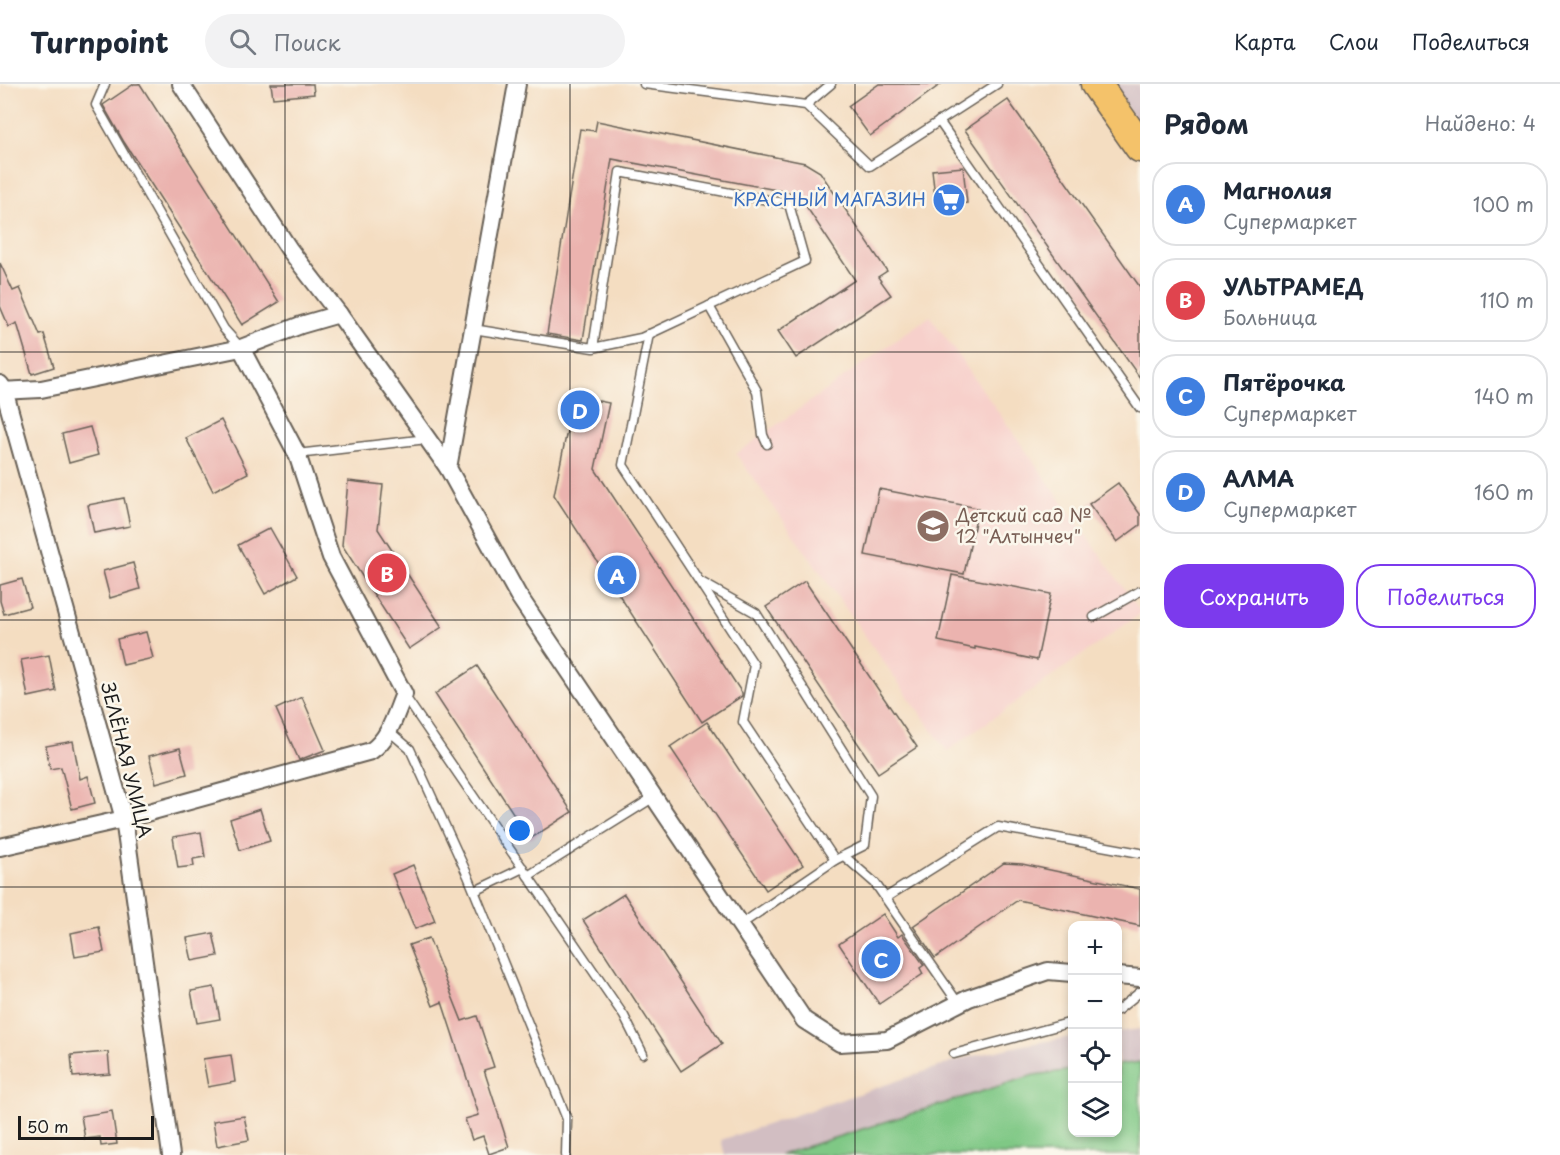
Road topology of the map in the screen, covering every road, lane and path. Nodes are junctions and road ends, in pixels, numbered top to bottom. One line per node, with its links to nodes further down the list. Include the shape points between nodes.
1 (105, 84): 15 (lane, via 96,105 224,329)
2 (181, 84): 12 (street, via 289,249)
3 (517, 84): 13 (street)
4 (644, 84): 8 (lane)
5 (831, 84): 8 (lane)
6 (997, 84): 9 (lane)
7 (1096, 84): 10 (highway)
8 (806, 105): 9 (lane, via 870,166)
9 (939, 122): 18 (lane)
10 (1139, 144)
11 (709, 306): 14 (lane); 16 (lane, via 804,261 789,204 620,172); 20 (lane, via 757,391)
12 (339, 314): 15 (street, via 301,324); 19 (street)
13 (473, 329): 16 (lane); 22 (street)
14 (649, 334): 16 (lane); 23 (lane, via 623,465)
15 (241, 348): 17 (street, via 41,389); 21 (street)
16 (593, 348)
17 (1, 388): 29 (street, ЗЕЛЁНАЯ УЛИЦА)
18 (1140, 408)
19 (427, 439): 21 (lane); 22 (street)
20 (767, 444)
21 (297, 454): 26 (street, via 331,557)
22 (448, 468): 28 (street, via 518,595)
23 (699, 581): 32 (lane, via 756,613 871,796 865,845); 33 (lane, via 754,665 744,722)
24 (1140, 591): 25 (lane)
25 (1094, 617)
26 (404, 694): 27 (street); 34 (lane)
27 (389, 731): 29 (street, via 371,751); 35 (lane, via 410,748)
28 (654, 797): 34 (lane); 37 (street)
29 (124, 819): 30 (street); 47 (street, ЗЕЛЁНАЯ УЛИЦА)
30 (0, 848)
31 (1140, 853): 36 (lane, via 998,827)
32 (844, 856): 33 (lane); 36 (lane, via 875,883)
33 (835, 860): 37 (lane)
34 (525, 872): 35 (lane); 45 (lane, via 624,1016)
35 (475, 891): 48 (lane, via 567,1119)
36 (885, 898): 42 (lane)
37 (740, 925): 42 (street, via 804,1020 840,1043 887,1040)
38 (1068, 973): 42 (street, via 1048,971)
39 (1122, 976): 40 (street)
40 (1140, 978)
41 (1140, 992): 43 (lane)
42 (958, 1003)
43 (1122, 1007)
44 (1068, 1023): 46 (lane)
45 (643, 1054)
46 (954, 1054)
47 (168, 1154)
48 (566, 1155)

